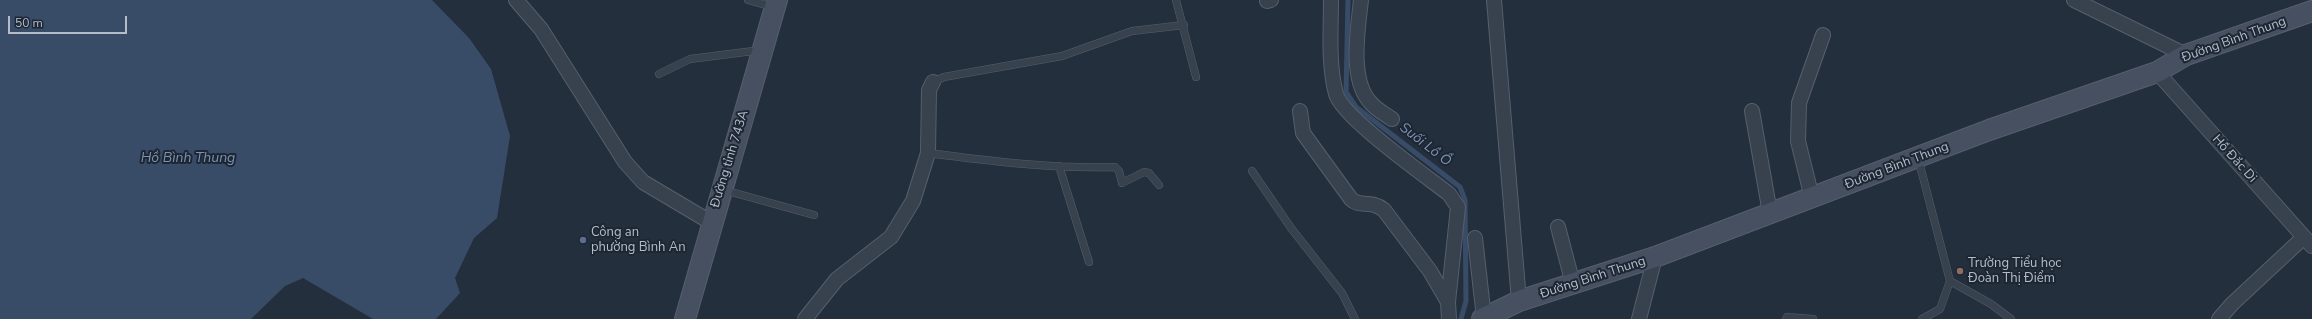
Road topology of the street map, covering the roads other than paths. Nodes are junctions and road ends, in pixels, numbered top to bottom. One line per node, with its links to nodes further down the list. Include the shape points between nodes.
1 (516, 0): 30 (street, via 541,29 625,162 643,182)
2 (748, 0): 8 (lane)
3 (1176, 0): 10 (lane)
4 (1331, 0): 39 (street, via 1331,56 1336,95 1357,122 1449,194 1458,207)
5 (1361, 0): 20 (street, via 1357,47 1360,85 1369,102)
6 (1494, 0): 38 (street)
7 (2074, 0): 13 (street)
8 (776, 4): 12 (street, Đường tỉnh 743A)
9 (2312, 11): 13 (street, Đường Bình Thung)
10 (1184, 25): 16 (lane); 17 (lane, via 1132,31 1062,56)
11 (1824, 35): 27 (street, via 1799,103 1798,141)
12 (763, 49): 15 (lane, via 690,59); 26 (street, Đường tỉnh 743A)
13 (2186, 55): 14 (street, Đường Bình Thung)
14 (2157, 72): 22 (street, Đường Bình Thung); 33 (street, Hồ Đắc Di)
15 (659, 74)
16 (1196, 77)
17 (933, 82): 21 (street, via 930,90)
18 (1300, 111): 39 (street, via 1303,133 1351,199 1360,204 1375,204 1384,210 1430,271)
19 (1752, 111): 28 (street)
20 (1392, 119)
21 (928, 153): 23 (lane); 41 (street, via 913,201 891,237 836,279)
22 (1918, 158): 27 (street, Đường Bình Thung); 36 (lane)
23 (1059, 166): 25 (lane, via 1115,167 1119,171 1122,183 1144,172 1150,172); 35 (lane)
24 (1252, 171): 42 (lane, via 1291,228 1342,293)
25 (1159, 184)
26 (722, 190): 29 (lane); 30 (street, Đường tỉnh 743A)
27 (1812, 198): 28 (street, Đường Bình Thung)
28 (1770, 213): 34 (street, Đường Bình Thung)
29 (814, 215)
30 (712, 223): 40 (street, Đường tỉnh 743A)
31 (1558, 228): 37 (street)
32 (1475, 238): 44 (street)
33 (2308, 242): 50 (street, via 2232,304)
34 (1655, 257): 37 (street, Đường Bình Thung); 45 (street)
35 (1089, 262)
36 (1950, 281): 48 (lane, via 1940,309); 49 (lane, via 1991,304)
37 (1573, 284): 38 (street, Đường Bình Thung)
38 (1519, 301): 44 (street, Đường Bình Thung)
39 (1448, 302): 43 (street)
40 (685, 319)
41 (805, 319)
42 (1355, 319)
43 (1449, 319)
44 (1483, 319)
45 (1639, 319)
46 (1786, 319): 47 (lane, via 1794,316)
47 (1813, 319)
48 (1922, 319)
49 (2011, 319)
50 (2219, 319)

